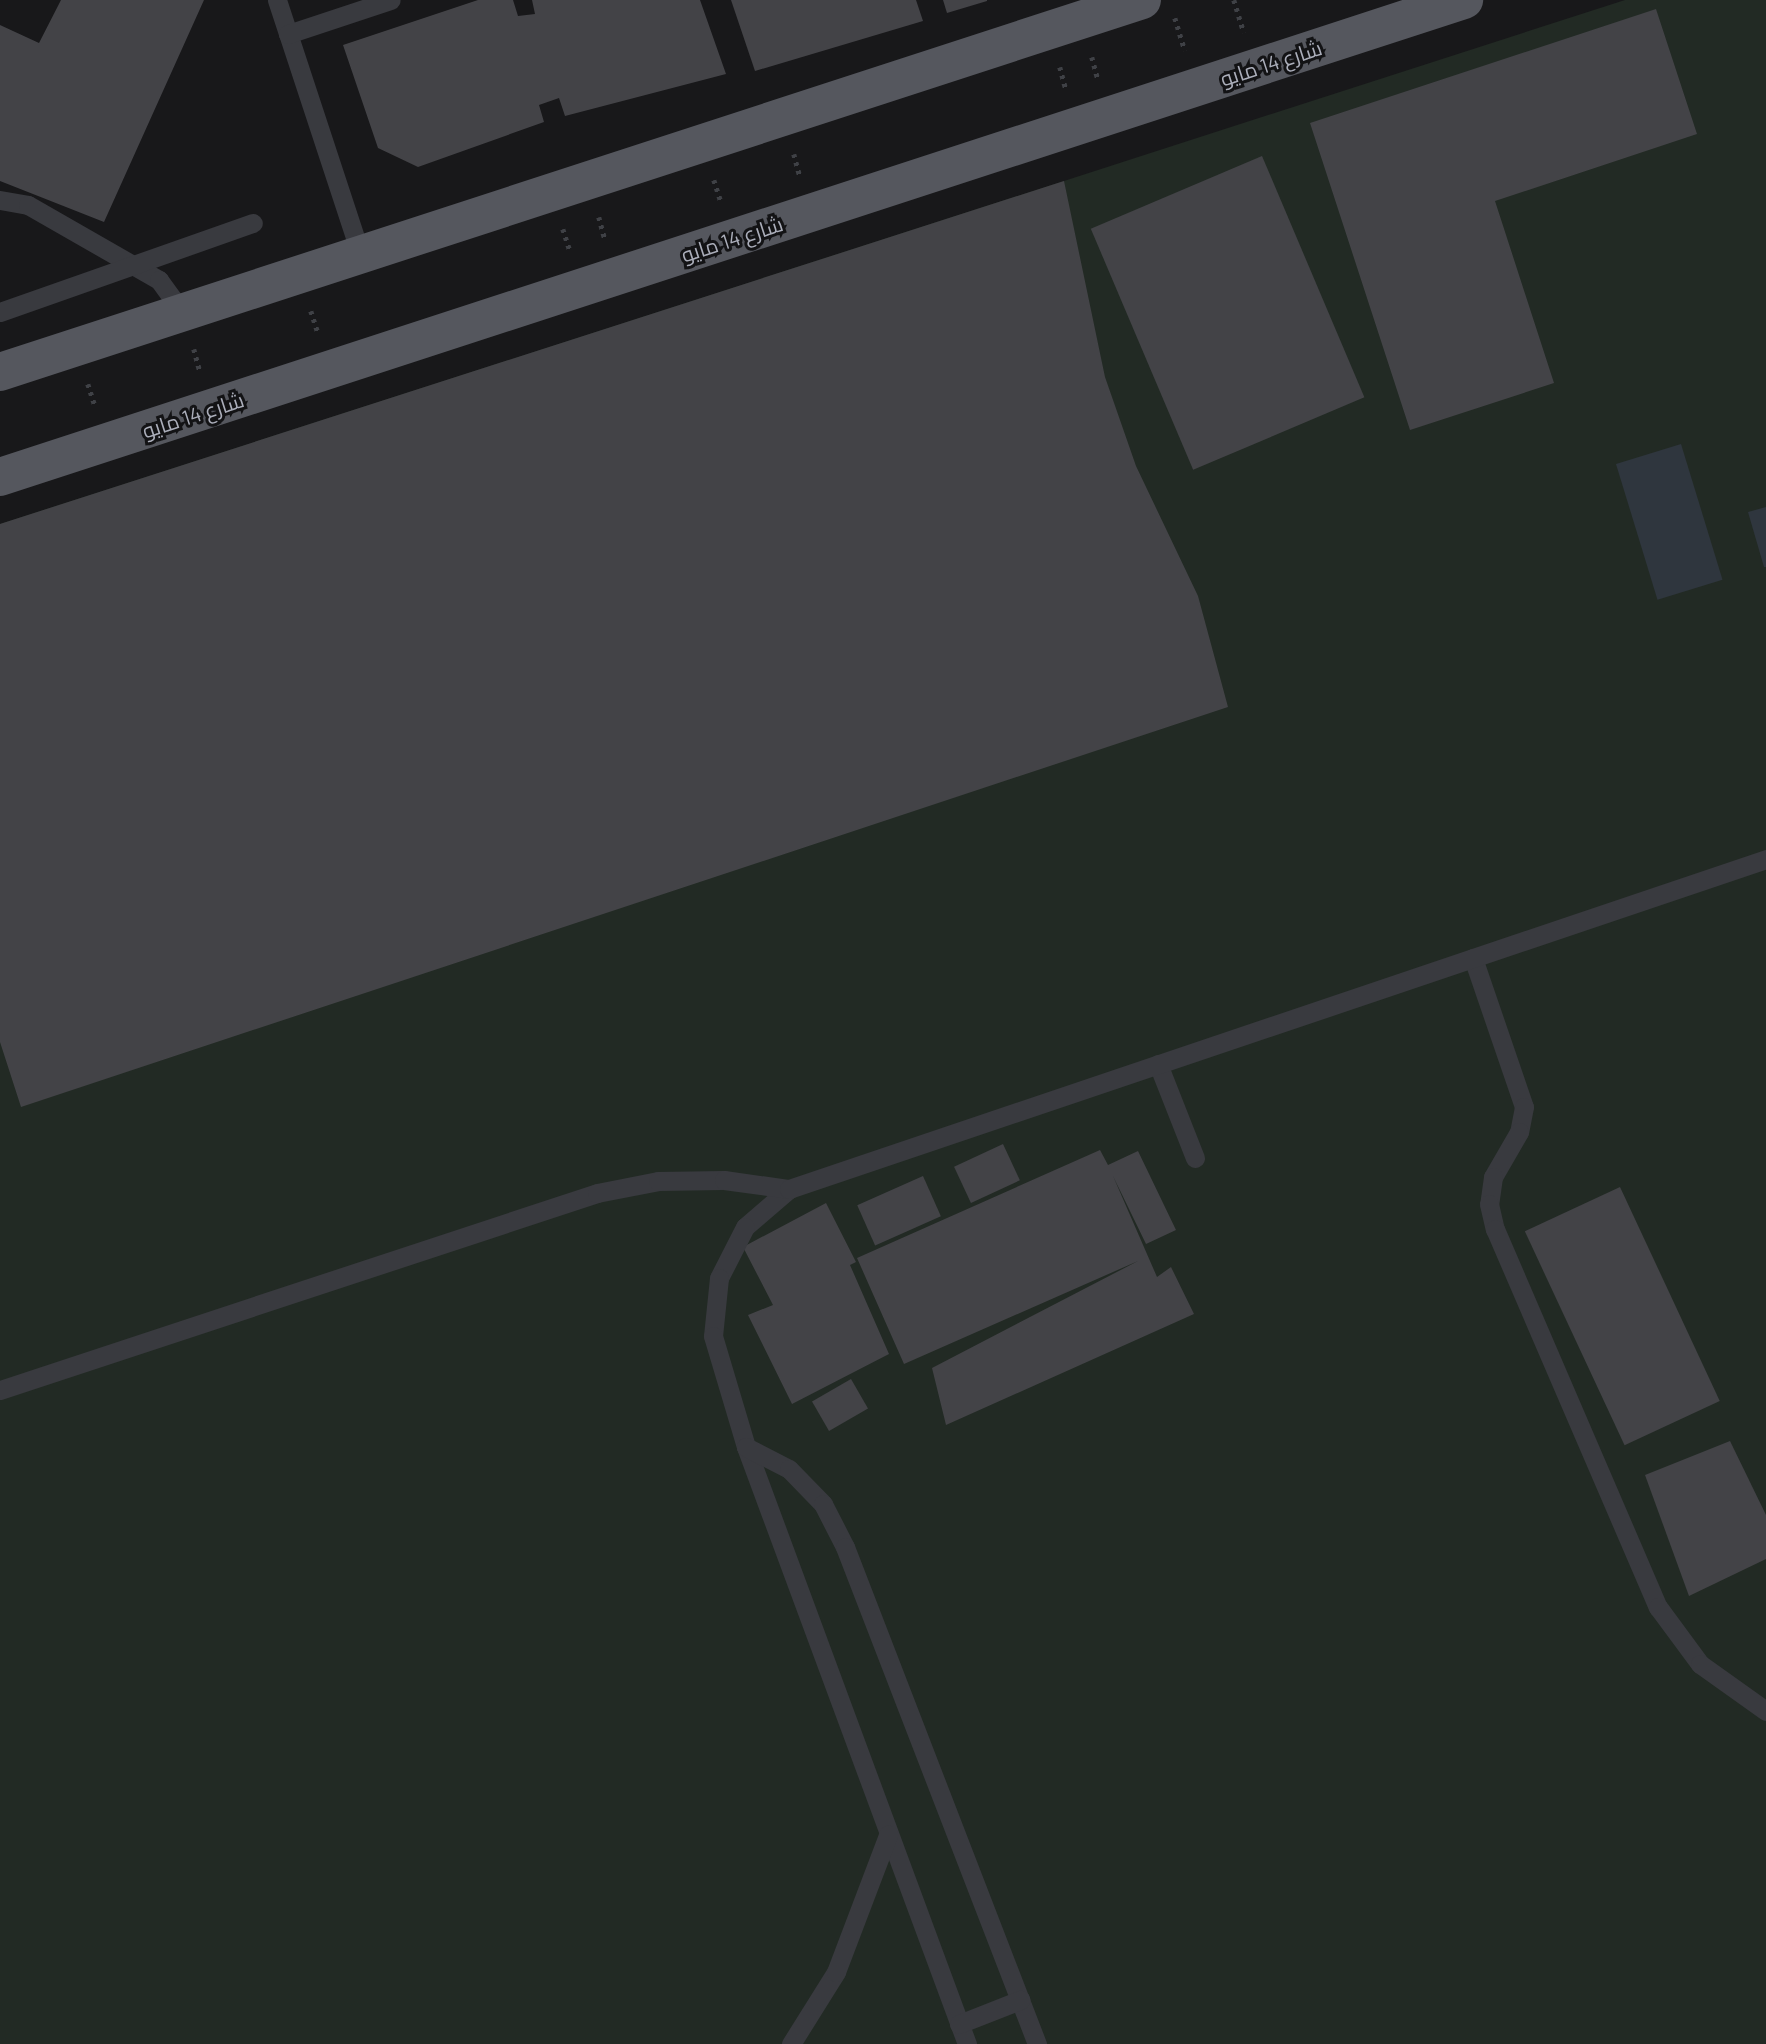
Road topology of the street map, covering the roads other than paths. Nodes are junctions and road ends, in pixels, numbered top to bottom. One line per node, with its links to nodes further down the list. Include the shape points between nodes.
1 (277, 0): 5 (lane)
2 (391, 0): 5 (lane)
3 (1464, 0): 13 (main road, شارع 14 مايو)
4 (1157, 6): 8 (main road, via 1064,25)
5 (288, 34): 8 (lane)
6 (0, 200): 9 (lane, via 28,205)
7 (253, 223): 9 (lane)
8 (360, 253): 11 (main road)
9 (133, 265): 10 (lane); 11 (lane, via 159,280)
10 (0, 312)
11 (182, 312): 12 (main road)
12 (0, 372)
13 (0, 477)
14 (1766, 859): 15 (lane)
15 (1473, 958): 16 (lane); 21 (lane, via 1524,1107 1519,1132 1493,1177 1489,1204 1495,1229 1658,1607 1700,1664)
16 (1158, 1063): 17 (lane); 18 (lane)
17 (1195, 1158)
18 (789, 1189): 19 (lane, via 724,1180 658,1181 597,1193); 20 (lane, via 745,1227 719,1278 713,1336)
19 (0, 1390)
20 (746, 1447): 22 (lane); 23 (lane, via 789,1469 823,1504 845,1547)
21 (1766, 1711)
22 (888, 1835): 24 (lane); 25 (lane, via 836,1972)
23 (1020, 2000): 24 (lane); 27 (lane)
24 (959, 2024): 26 (lane)
25 (791, 2044)
26 (967, 2044)
27 (1037, 2044)

